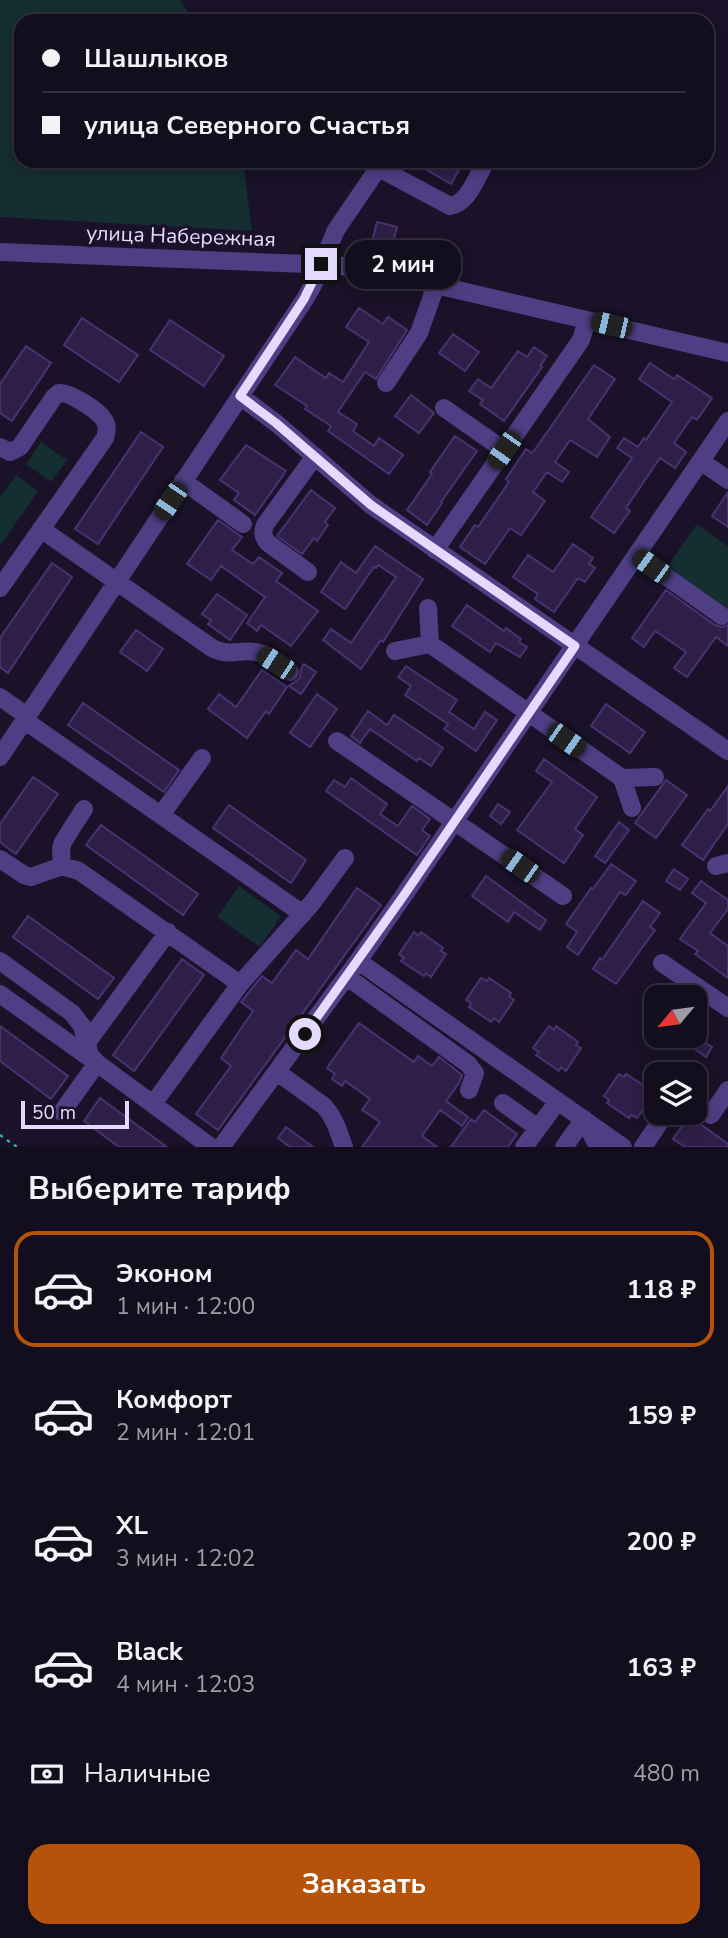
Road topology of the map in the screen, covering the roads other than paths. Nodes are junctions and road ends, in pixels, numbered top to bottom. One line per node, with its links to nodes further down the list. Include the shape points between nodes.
1 (379, 168): 5 (street, via 336,230)
2 (386, 168): 3 (street, via 450,206 465,198)
3 (482, 169)
4 (0, 252): 5 (street, улица Набережная)
5 (321, 264): 6 (street, улица Набережная); 10 (street, via 304,299)
6 (436, 285): 7 (street, улица Набережная); 9 (street, via 419,333)
7 (587, 320): 8 (street, улица Набережная); 14 (street, via 581,340)
8 (728, 353)
9 (386, 383)
10 (240, 396): 15 (street); 17 (street)
11 (444, 408): 14 (street)
12 (728, 421): 16 (street)
13 (0, 447): 20 (street, via 10,452 20,447 59,393 70,394 106,423 105,438)
14 (504, 450): 21 (street)
15 (315, 456): 21 (street, via 371,505); 23 (street, via 263,532 268,543)
16 (702, 462): 18 (street); 22 (street)
17 (183, 481): 19 (street); 24 (street)
18 (728, 481)
19 (243, 524)
20 (41, 529): 24 (street); 25 (street)
21 (435, 550): 29 (street)
22 (637, 556): 27 (street); 29 (street)
23 (308, 572)
24 (117, 580): 31 (street, via 219,652 256,652); 34 (street)
25 (0, 588)
26 (428, 607): 28 (street)
27 (722, 616)
28 (429, 644): 30 (street); 33 (street)
29 (575, 646): 33 (street); 36 (street)
30 (396, 651)
31 (290, 672)
32 (0, 697): 34 (street)
33 (529, 713): 40 (street); 44 (street)
34 (26, 718): 37 (street); 43 (street)
35 (337, 741): 44 (street)
36 (728, 751)
37 (0, 757)
38 (201, 758): 43 (street)
39 (655, 777): 40 (street)
40 (622, 778): 41 (street)
41 (632, 808)
42 (84, 809): 47 (street, via 63,842)
43 (161, 815): 49 (street)
44 (455, 821): 48 (street); 52 (street)
45 (345, 858): 49 (street)
46 (0, 859): 47 (street, via 32,877)
47 (62, 866): 50 (street, via 79,870)
48 (563, 896)
49 (303, 914): 55 (street)
50 (168, 932): 55 (street); 58 (street)
51 (0, 961): 58 (street, via 72,1013)
52 (358, 961): 54 (street); 63 (street)
53 (662, 963): 57 (street)
54 (347, 977): 60 (street); 61 (street, via 468,1064 475,1073)
55 (240, 984): 65 (street)
56 (0, 994): 59 (street)
57 (728, 1008)
58 (91, 1037): 59 (street, via 90,1055)
59 (97, 1063): 65 (street); 66 (street)
60 (277, 1072): 72 (street); 73 (street, via 324,1106)
61 (469, 1090)
62 (728, 1090): 67 (street)
63 (558, 1101): 68 (street); 70 (street)
64 (503, 1103): 70 (street)
65 (153, 1104): 71 (street)
66 (61, 1112)
67 (711, 1115)
68 (584, 1119): 75 (street); 76 (street); 77 (street)
69 (658, 1125): 78 (street)
70 (538, 1128): 74 (street)
71 (211, 1147)
72 (221, 1147)
73 (344, 1147)
74 (524, 1147)
75 (564, 1147)
76 (598, 1147)
77 (623, 1147)
78 (643, 1147)

